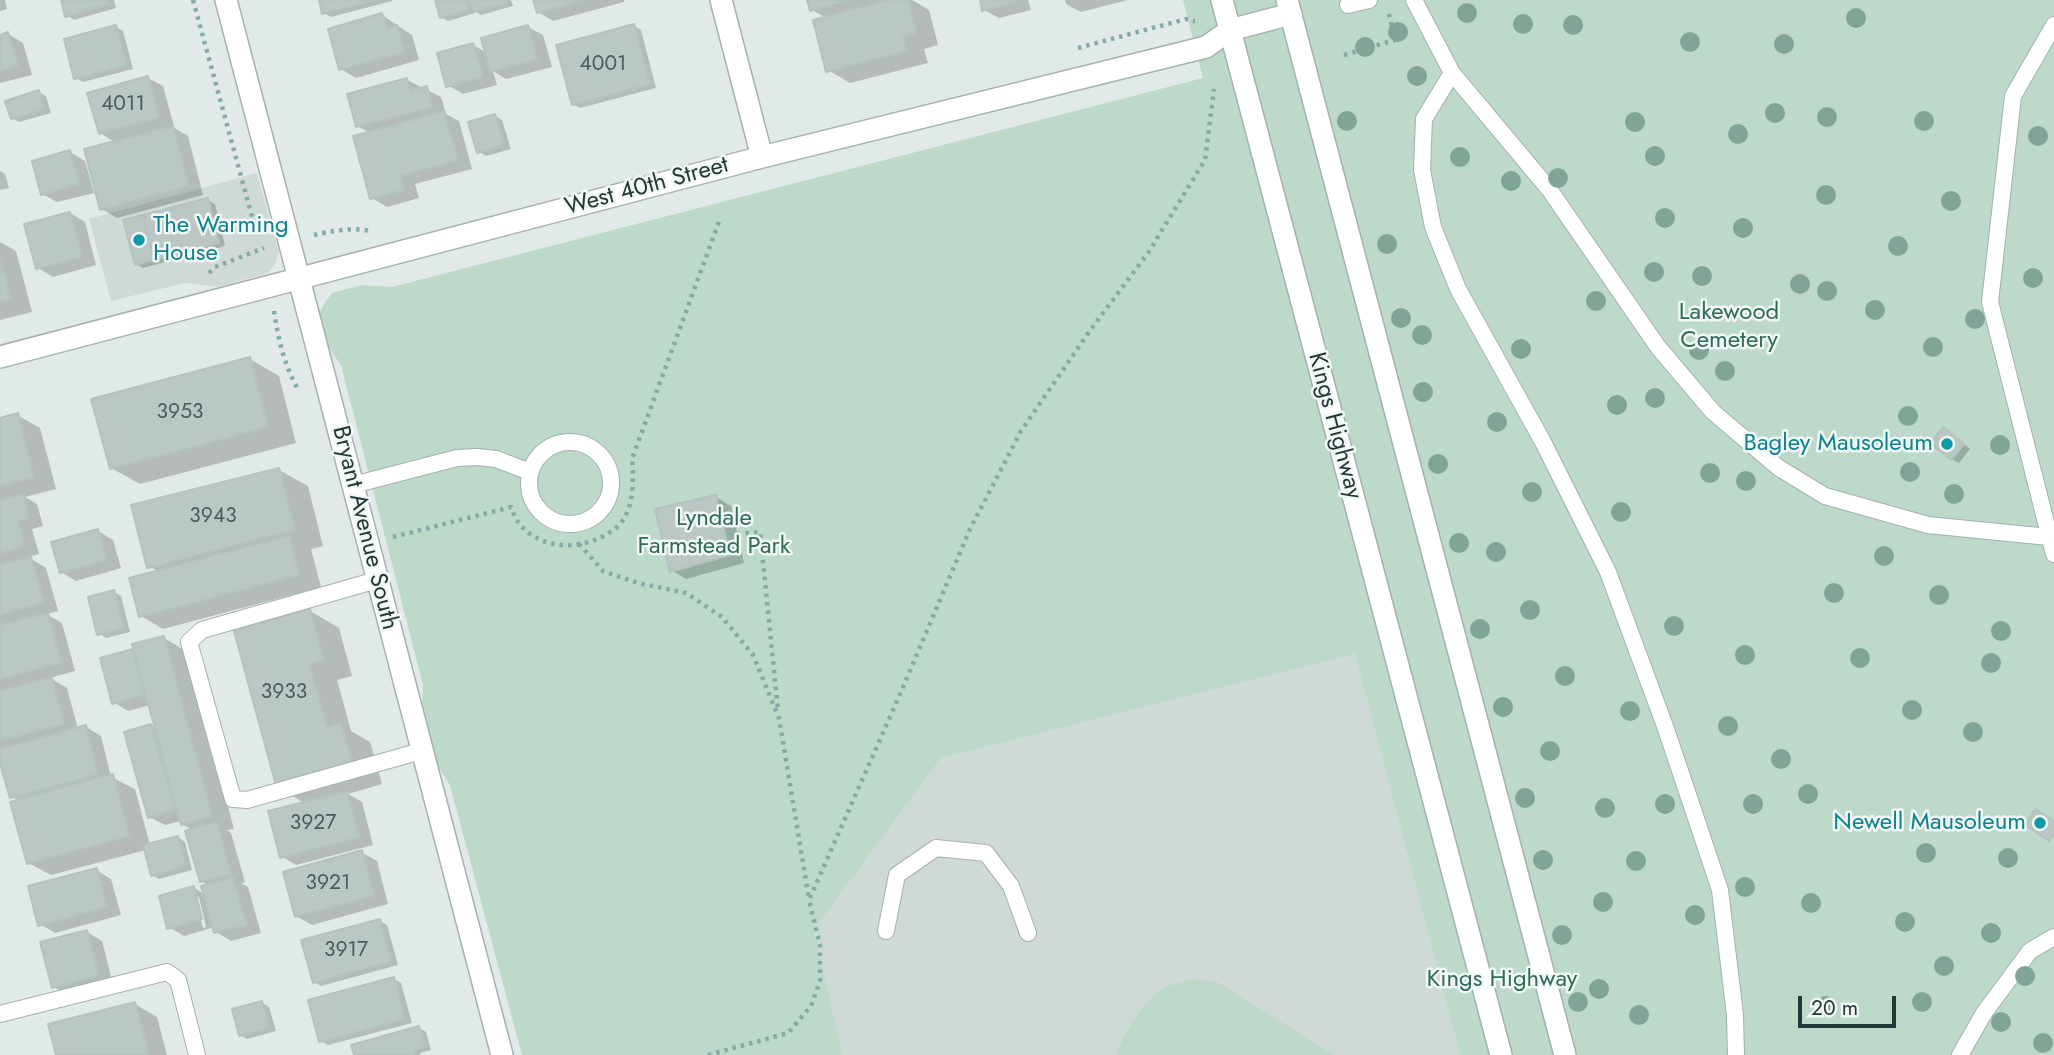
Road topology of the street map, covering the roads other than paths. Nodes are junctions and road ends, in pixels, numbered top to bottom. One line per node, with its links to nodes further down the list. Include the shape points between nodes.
1 (226, 0): 12 (street, Bryant Avenue South)
2 (722, 0): 11 (street)
3 (1222, 0): 9 (street, Kings Highway)
4 (1369, 0): 6 (lane)
5 (1414, 0): 10 (lane)
6 (1348, 5)
7 (1289, 7): 9 (street, West 40th Street); 27 (street)
8 (2054, 25): 16 (lane, via 2013,96 1990,302)
9 (1230, 30): 11 (street, West 40th Street, via 1206,47); 26 (street, Kings Highway)
10 (1452, 73): 16 (lane, via 1549,190 1658,346 1713,412 1779,468 1825,496 1927,525); 28 (lane, via 1424,119 1422,170 1433,227 1458,289 1608,572 1662,716 1720,890)
11 (762, 157): 12 (street, West 40th Street)
12 (300, 278): 13 (street, West 40th Street); 15 (street, Bryant Avenue South)
13 (0, 357)
14 (530, 472): 14 (lane, via 539,456 554,444 572,441 590,446 604,459 611,476 610,495 601,510 586,521 568,524 551,519 537,507 529,490); 15 (lane, via 496,459 457,458)
15 (353, 485): 18 (street, Bryant Avenue South)
16 (2049, 537): 17 (lane)
17 (2054, 554)
18 (377, 580): 19 (street, Bryant Avenue South); 19 (lane, via 202,630 189,642 233,799 247,800)
19 (421, 751): 25 (street, Bryant Avenue South)
20 (886, 931): 21 (lane, via 897,875 936,848 986,853 1011,886)
21 (1028, 933)
22 (2054, 937): 29 (lane, via 2030,951 1984,1013)
23 (0, 1014): 24 (lane, via 167,972 178,980)
24 (197, 1055)
25 (502, 1055)
26 (1501, 1055)
27 (1565, 1055)
28 (1736, 1055)
29 (1960, 1055)

